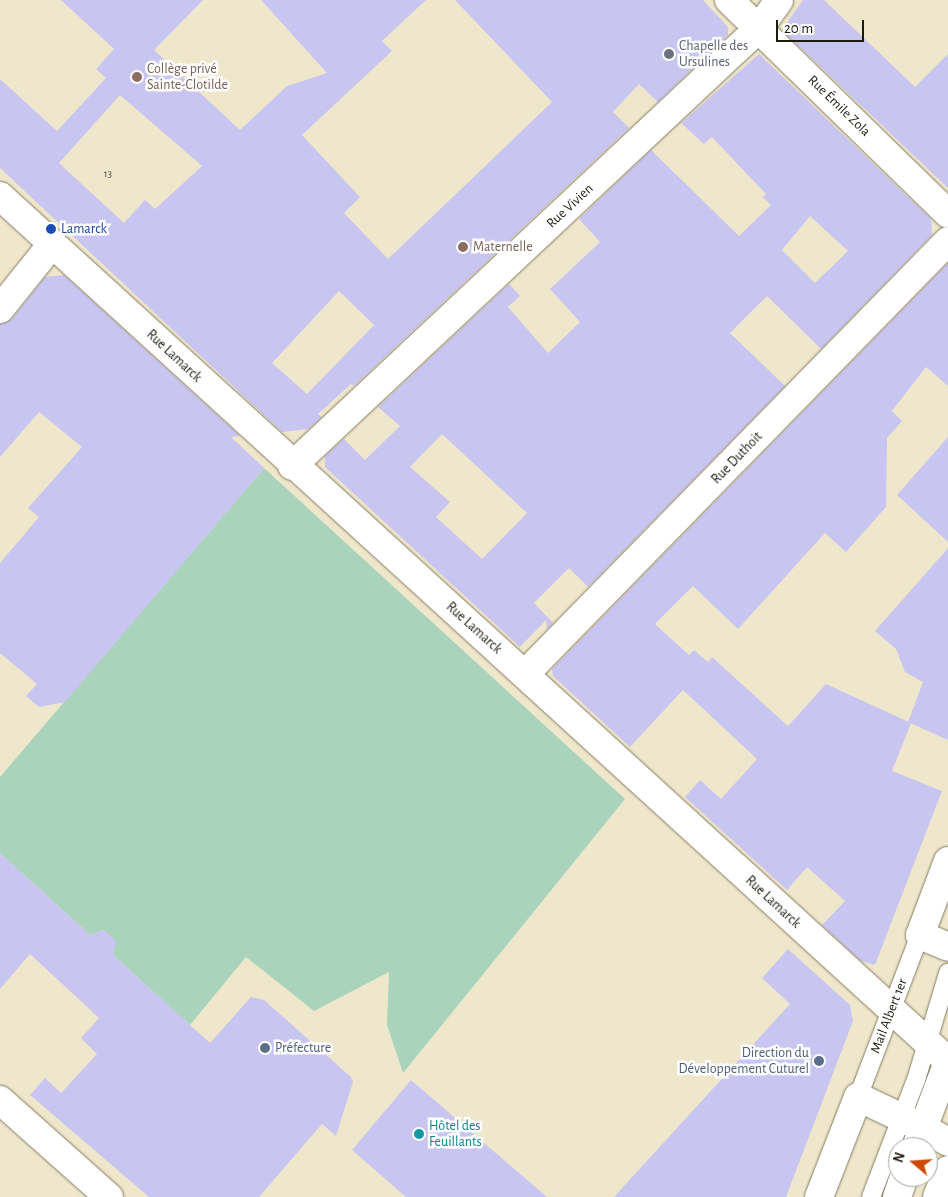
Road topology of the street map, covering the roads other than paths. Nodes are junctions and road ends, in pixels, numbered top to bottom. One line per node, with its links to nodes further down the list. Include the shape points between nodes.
1 (730, 0): 3 (street, Rue Émile Zola)
2 (779, 0): 3 (street, Rue Vivien)
3 (759, 28): 5 (street, Rue Émile Zola); 9 (street, Rue Vivien)
4 (0, 196): 7 (street, Rue Lamarck)
5 (948, 214)
6 (948, 241): 10 (street, Rue Duthoit)
7 (52, 244): 8 (street); 9 (street, Rue Lamarck)
8 (0, 309)
9 (292, 466): 10 (street, Rue Lamarck)
10 (525, 674): 15 (street, Rue Lamarck)
11 (948, 861): 12 (street, Mail Albert 1er)
12 (920, 935): 13 (street); 15 (lane, Mail Albert 1er)
13 (948, 947)
14 (948, 973): 16 (lane)
15 (891, 1012): 16 (street, Rue Lamarck); 18 (lane, Mail Albert 1er)
16 (927, 1042): 17 (street, Rue Lamarck); 20 (lane)
17 (948, 1061): 20 (street)
18 (858, 1098): 20 (street); 24 (street, Mail Albert 1er)
19 (0, 1100): 23 (street)
20 (914, 1131): 21 (street); 25 (lane)
21 (948, 1142)
22 (948, 1170): 26 (street)
23 (108, 1197)
24 (819, 1197)
25 (871, 1197)
26 (937, 1197)

